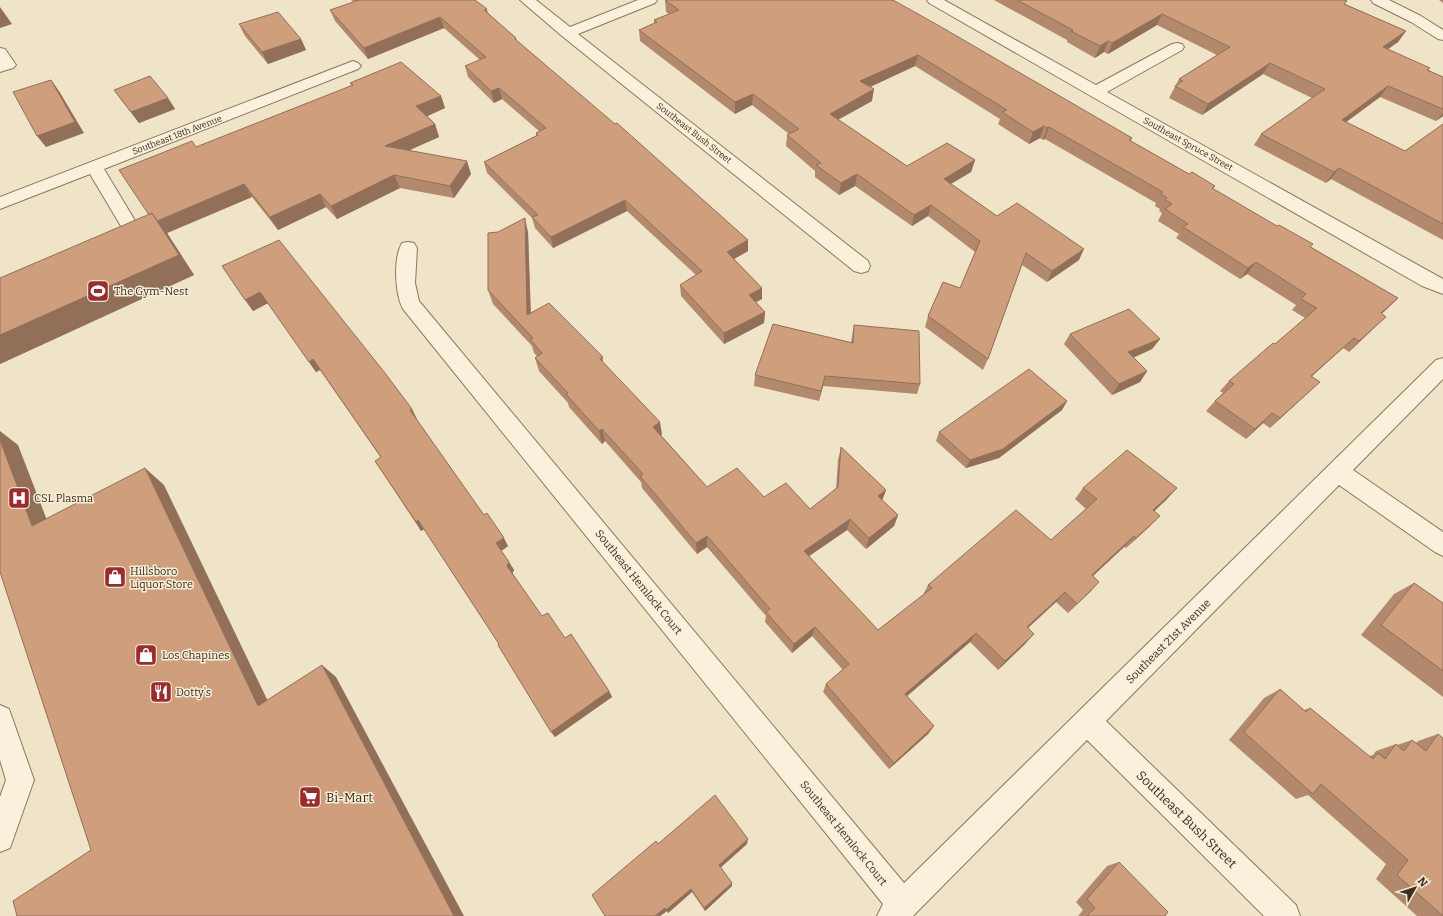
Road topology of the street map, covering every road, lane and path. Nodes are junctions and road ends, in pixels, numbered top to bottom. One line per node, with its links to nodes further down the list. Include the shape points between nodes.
1 (527, 0): 5 (street, Southeast Bush Street)
2 (650, 0): 5 (street)
3 (934, 0): 11 (street, Southeast Spruce Street)
4 (1378, 0): 6 (street)
5 (567, 33): 16 (street, Southeast Bush Street)
6 (1443, 36)
7 (1177, 47): 11 (street)
8 (0, 52): 10 (street, via 8,65)
9 (354, 66): 12 (street, Southeast 18th Avenue)
10 (0, 67)
11 (1095, 92): 17 (street, Southeast Spruce Street)
12 (94, 167): 13 (street, Southeast 18th Avenue); 14 (street)
13 (0, 203)
14 (131, 229)
15 (408, 248): 24 (street, Southeast Hemlock Court, via 405,283 410,304)
16 (861, 266)
17 (1443, 287)
18 (1443, 366): 19 (street, Southeast 21st Avenue)
19 (1337, 471): 20 (street); 22 (street, Southeast 21st Avenue)
20 (1443, 545)
21 (0, 718): 23 (street, via 20,780)
22 (1088, 722): 24 (street, Southeast 21st Avenue); 25 (street, Southeast Bush Street)
23 (0, 838)
24 (898, 910)
25 (1286, 916)

